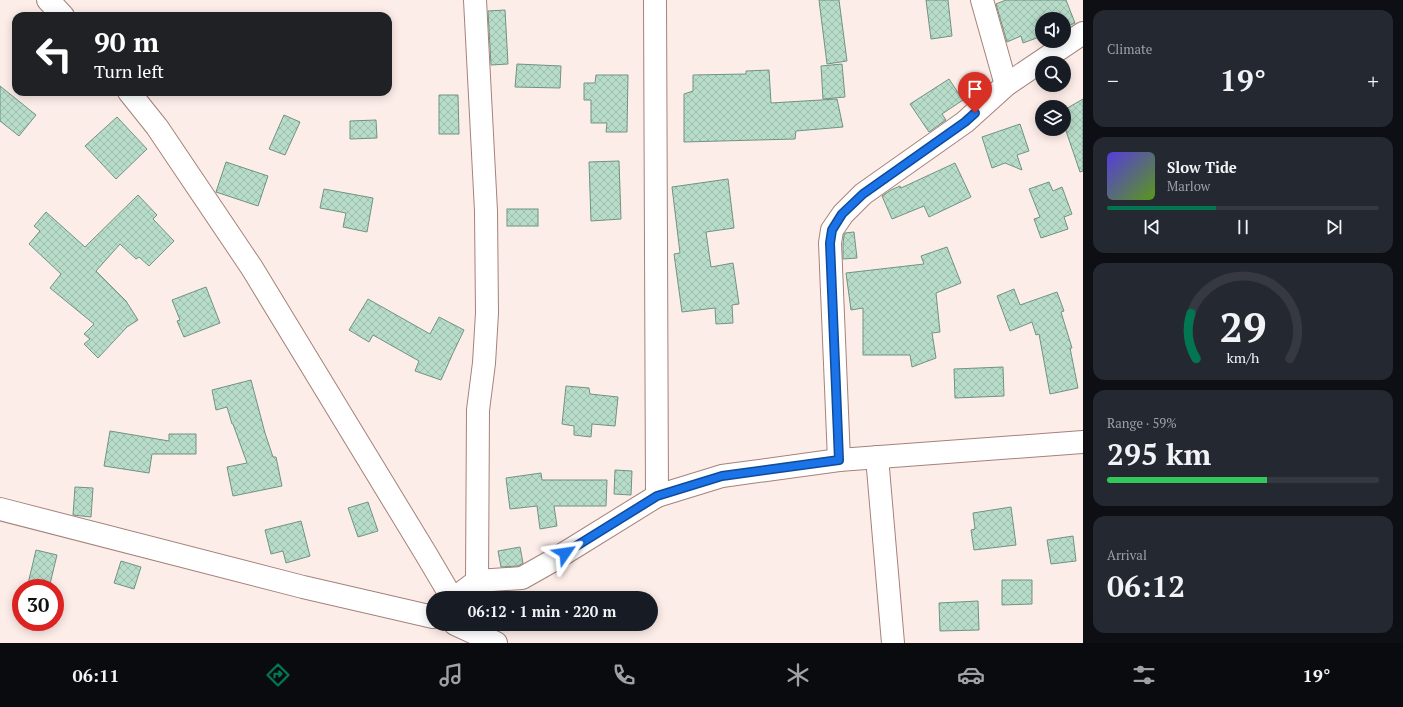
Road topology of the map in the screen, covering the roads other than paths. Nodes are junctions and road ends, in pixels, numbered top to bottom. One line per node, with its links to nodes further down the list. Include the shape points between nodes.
1 (48, 0): 5 (street)
2 (475, 0): 14 (street, via 486,211 487,313 478,410)
3 (655, 0): 12 (street)
4 (982, 0): 7 (street)
5 (59, 12)
6 (1083, 33): 7 (street)
7 (1006, 85): 11 (street, via 965,122 863,194 842,214 832,230 830,243)
8 (132, 96): 15 (street, via 157,127 252,268)
9 (1083, 442): 10 (street)
10 (877, 457): 11 (street); 20 (street)
11 (839, 460): 12 (street, via 722,476)
12 (657, 496): 14 (street, via 522,578)
13 (0, 509): 17 (street, via 303,587)
14 (478, 582): 16 (street)
15 (448, 591)
16 (464, 591)
17 (426, 615)
18 (469, 631): 19 (street)
19 (496, 643)
20 (893, 643)

